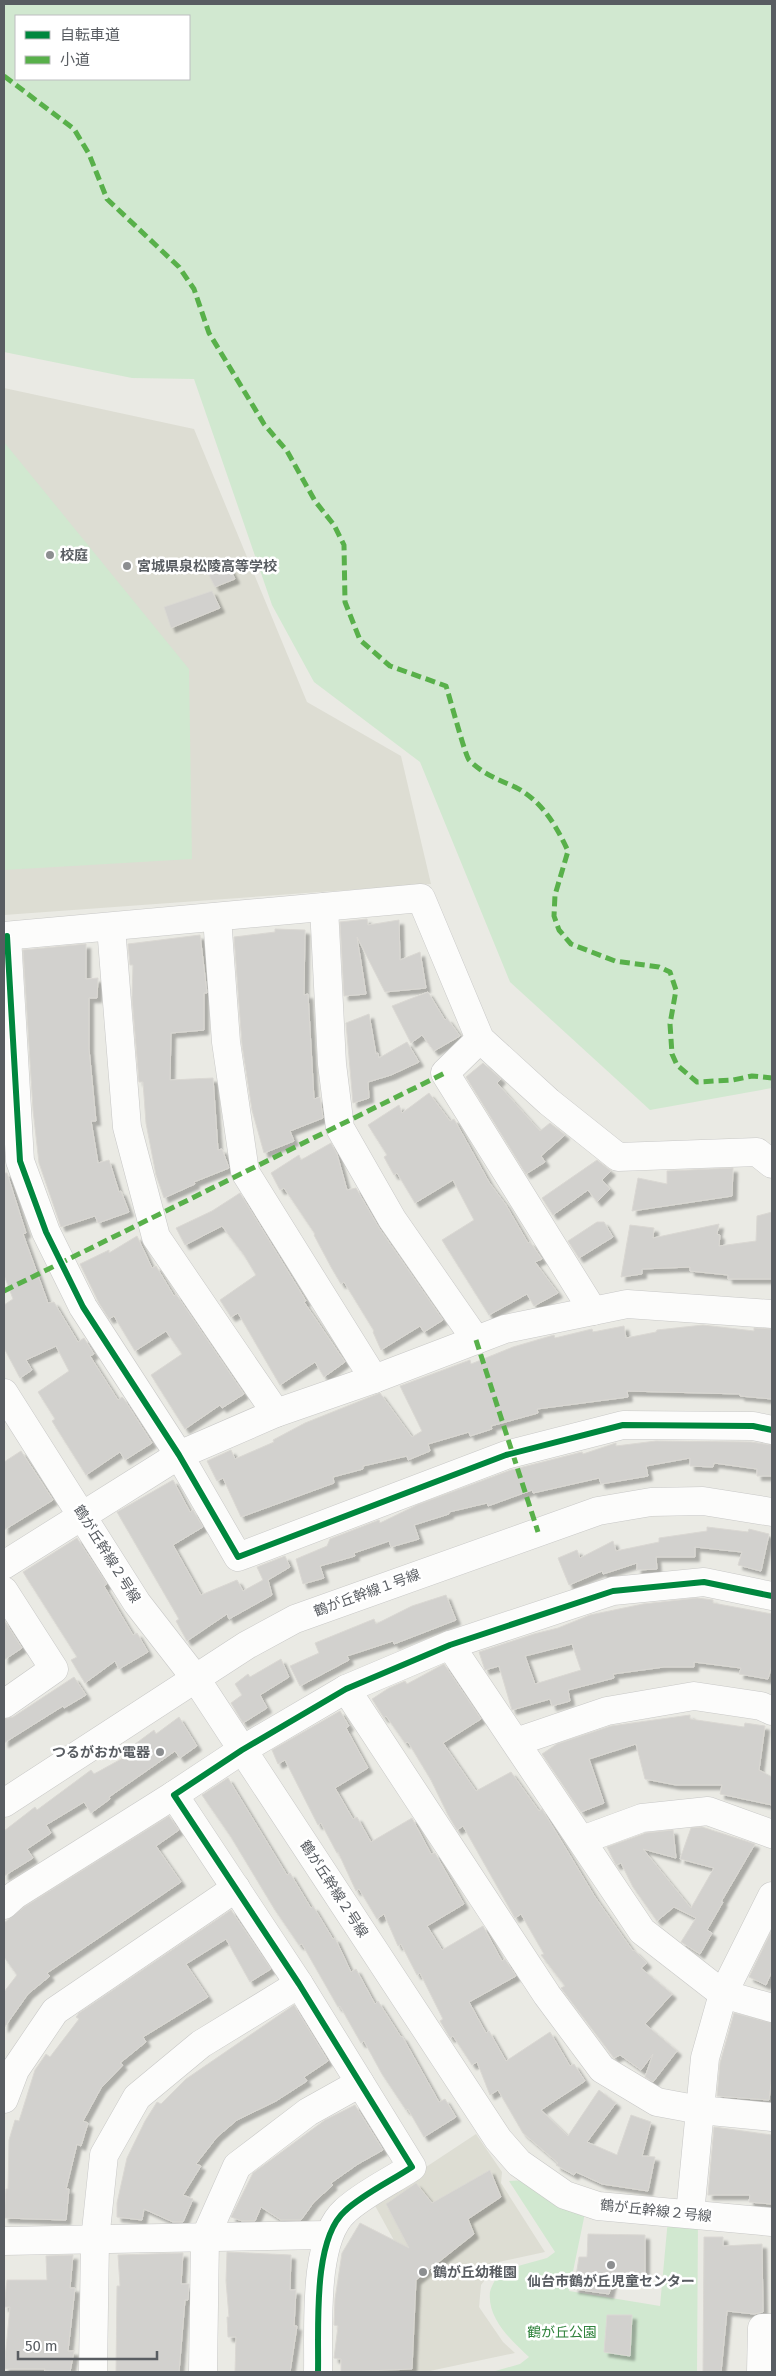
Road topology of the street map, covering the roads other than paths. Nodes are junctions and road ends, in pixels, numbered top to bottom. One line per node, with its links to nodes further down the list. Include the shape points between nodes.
1 (324, 907): 2 (street); 5 (street, via 421,898); 9 (street, via 332,1064 340,1128 392,1219)
2 (216, 917): 3 (street); 10 (street, via 226,1042 245,1172)
3 (111, 927): 4 (street); 12 (street, via 127,1126 156,1237)
4 (5, 936): 14 (street, via 20,1161 46,1232 83,1307)
5 (480, 1039): 6 (street, via 549,1102 618,1157 757,1152); 7 (street, via 445,1073)
6 (772, 1164)
7 (593, 1311): 8 (street, via 627,1304); 9 (street, via 505,1329)
8 (772, 1314)
9 (476, 1340): 10 (street)
10 (374, 1379): 12 (street)
11 (4, 1393): 16 (street, 鶴が丘幹線２号線)
12 (276, 1413): 14 (street)
13 (772, 1430): 14 (street, via 753,1426 623,1425 506,1455 238,1556)
14 (179, 1455): 16 (street)
15 (772, 1512): 21 (street, 鶴が丘幹線１号線, via 703,1502 651,1502 598,1511 295,1619 247,1645)
16 (83, 1515): 17 (street); 21 (street, 鶴が丘幹線２号線, via 136,1603)
17 (4, 1566)
18 (4, 1591): 23 (street, via 54,1669)
19 (772, 1596): 20 (street, via 704,1582 613,1591)
20 (450, 1645): 22 (street); 25 (street)
21 (196, 1679): 26 (street, 鶴が丘幹線２号線); 28 (street, 鶴が丘幹線１号線)
22 (346, 1689): 26 (street); 39 (street, via 547,1995 602,2069 657,2102)
23 (4, 1704)
24 (772, 1711): 25 (street, via 761,1706 694,1696 607,1711)
25 (516, 1742): 30 (street)
26 (242, 1750): 27 (street); 41 (street, 鶴が丘幹線２号線, via 498,2139 519,2163 565,2195 598,2206)
27 (174, 1795): 31 (street); 33 (street, via 14,1895)
28 (4, 1803)
29 (772, 1834): 30 (street, via 708,1811 642,1818)
30 (582, 1840): 35 (street, via 642,1931)
31 (236, 1888): 34 (street); 38 (street, via 55,2012 15,2070)
32 (772, 1896): 35 (street)
33 (4, 1905)
34 (299, 1984): 37 (street); 45 (street, via 201,2044 136,2097 104,2155)
35 (723, 1994): 36 (street); 39 (street, via 705,2058)
36 (772, 2008)
37 (360, 2083): 43 (street, via 412,2167 344,2211); 44 (street, via 308,2112 236,2166)
38 (4, 2099)
39 (700, 2110): 40 (street); 41 (street)
40 (772, 2117)
41 (690, 2214): 42 (street, 鶴が丘幹線２号線)
42 (772, 2222)
43 (328, 2235): 44 (street); 50 (street, via 322,2263)
44 (205, 2238): 45 (street); 49 (street)
45 (95, 2240): 46 (street); 48 (street)
46 (4, 2241)
47 (772, 2328): 51 (street, via 762,2328)
48 (93, 2372)
49 (203, 2372)
50 (318, 2372)
51 (761, 2372)

